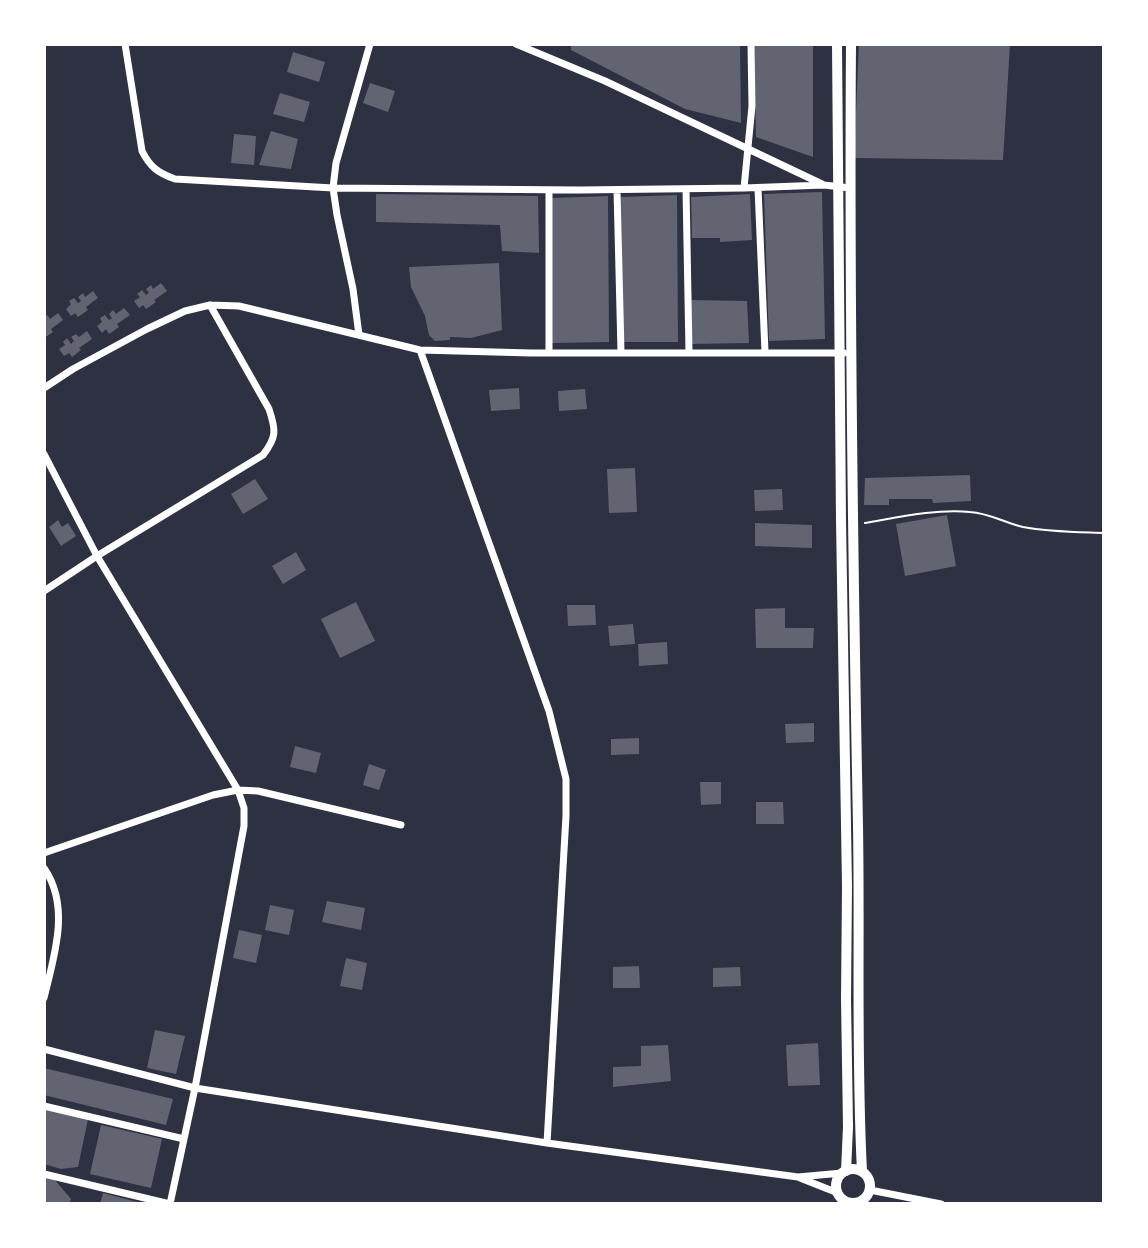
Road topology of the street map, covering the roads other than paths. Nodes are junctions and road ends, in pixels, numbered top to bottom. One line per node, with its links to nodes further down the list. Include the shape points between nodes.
1 (125, 44): 11 (street, via 142,151 161,174)
2 (370, 44): 11 (street)
3 (516, 44): 8 (street)
4 (541, 44): 8 (street)
5 (751, 44): 9 (street)
6 (837, 44): 14 (main road)
7 (851, 44): 14 (main road)
8 (541, 54): 9 (street)
9 (749, 148): 10 (street); 12 (street)
10 (824, 185): 13 (street); 14 (street)
11 (333, 188): 16 (street); 19 (street)
12 (744, 188): 13 (street); 15 (street)
13 (758, 188): 23 (street)
14 (844, 188): 25 (main road); 26 (main road)
15 (686, 189): 17 (street); 22 (street)
16 (549, 190): 17 (street); 24 (street)
17 (617, 190): 21 (street)
18 (210, 305): 19 (street, via 239,306); 27 (street, via 147,329); 29 (street, via 269,409 273,441 263,455)
19 (359, 335): 20 (street)
20 (420, 350): 24 (street); 40 (street, via 549,711 566,779)
21 (621, 352): 22 (street); 24 (street)
22 (689, 352): 23 (street)
23 (765, 352): 25 (street)
24 (549, 353)
25 (839, 353): 26 (street); 42 (main road, via 847,907)
26 (851, 353): 41 (main road)
27 (44, 388)
28 (44, 454): 29 (street)
29 (97, 556): 30 (street); 31 (street)
30 (44, 591)
31 (238, 790): 32 (street); 33 (street); 37 (street, via 244,826)
32 (401, 825)
33 (44, 853)
34 (44, 868): 35 (street, via 60,923)
35 (44, 998)
36 (44, 1049): 37 (street)
37 (195, 1088): 39 (street); 40 (street)
38 (44, 1106): 39 (street)
39 (184, 1139): 48 (street)
40 (547, 1143): 44 (street)
41 (862, 1171): 42 (main road); 45 (main road)
42 (844, 1172): 44 (street); 46 (main road, via 836,1185)
43 (44, 1174): 48 (street)
44 (798, 1177): 46 (street)
45 (870, 1190): 47 (main road); 49 (street)
46 (839, 1198): 47 (main road)
47 (860, 1203)
48 (170, 1204)
49 (941, 1204)

